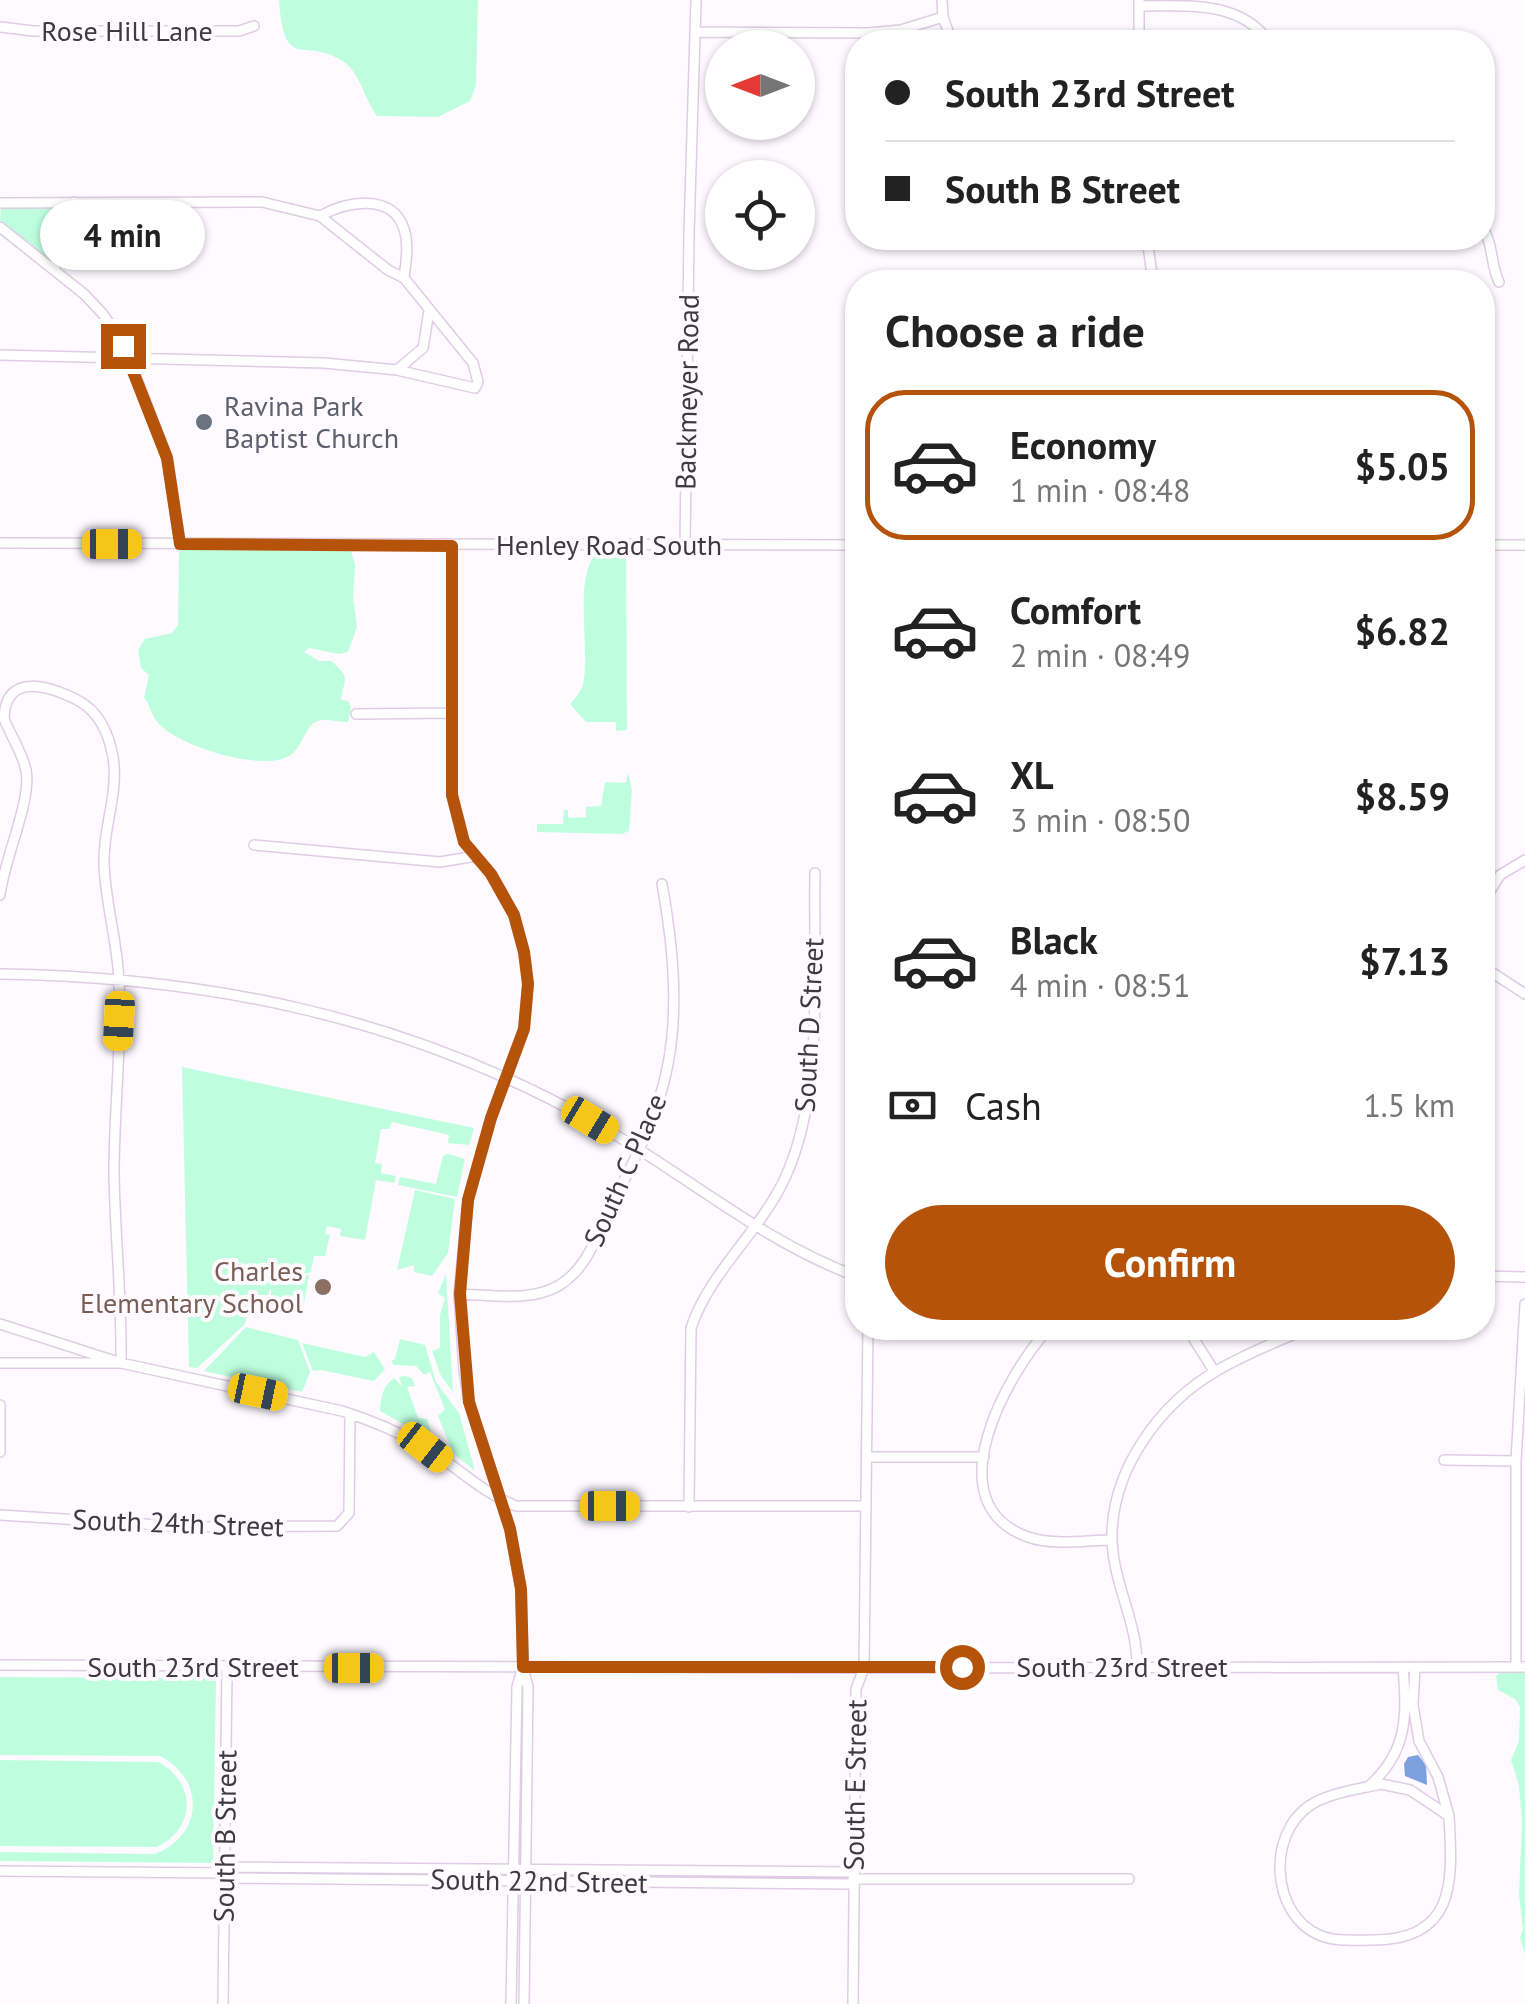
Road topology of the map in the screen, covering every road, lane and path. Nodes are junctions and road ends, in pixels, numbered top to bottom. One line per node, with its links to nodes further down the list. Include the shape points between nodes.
1 (696, 0): 11 (street, Backmeyer Road)
2 (942, 0): 4 (street)
3 (1138, 3): 9 (street); 10 (street, via 1222,7)
4 (943, 17): 7 (street); 8 (street)
5 (254, 26): 6 (street, Rose Hill Lane)
6 (0, 27)
7 (900, 30)
8 (948, 30)
9 (1139, 30)
10 (1259, 30)
11 (695, 32): 12 (street); 27 (street, Backmeyer Road)
12 (845, 33)
13 (0, 202): 14 (street)
14 (74, 202): 15 (street, via 243,201); 17 (street, via 57,233)
15 (320, 216): 19 (street); 19 (street, via 363,203 394,212 405,233)
16 (0, 227): 17 (street)
17 (55, 271): 23 (street, via 102,313)
18 (1495, 274): 20 (street)
19 (404, 278): 21 (street)
20 (1499, 282)
21 (429, 311): 24 (street, via 423,348); 24 (street, via 473,363 475,388)
22 (0, 355): 23 (street)
23 (127, 358): 24 (street); 26 (street, via 167,458)
24 (397, 370)
25 (0, 543): 26 (street, Henley Road South)
26 (180, 544): 31 (street, Henley Road South)
27 (685, 544): 28 (street, Henley Road South); 31 (street, Henley Road South)
28 (845, 545)
29 (1495, 545): 30 (street)
30 (1525, 545)
31 (452, 546): 32 (street)
32 (451, 713): 33 (street); 35 (street, via 452,795 464,842)
33 (356, 714)
34 (254, 845): 35 (street, via 440,862)
35 (476, 856): 45 (street, via 514,915 524,952 524,1029)
36 (1525, 860): 38 (street)
37 (815, 873): 47 (street, South D Street, via 809,1099 786,1177)
38 (1495, 883)
39 (662, 884): 46 (street, South C Place, via 672,950 672,1029 658,1105)
40 (0, 895): 43 (street, via 28,784 4,711 14,692 40,686 90,709 111,748 116,778 104,862)
41 (0, 974): 43 (street)
42 (1495, 974): 44 (street)
43 (119, 979): 45 (street, via 310,1008 421,1042); 59 (street, via 114,1187)
44 (1525, 994)
45 (508, 1079): 46 (street); 51 (street, via 468,1200)
46 (639, 1149): 47 (street); 51 (street, South C Place, via 569,1278 531,1294)
47 (756, 1228): 48 (street); 70 (street, South D Street, via 702,1301 692,1328)
48 (845, 1271)
49 (1495, 1276): 50 (street)
50 (1525, 1277)
51 (460, 1294): 69 (street, via 469,1402)
52 (1525, 1304): 62 (street)
53 (0, 1324): 59 (street)
54 (868, 1340): 65 (street, South E Street)
55 (1039, 1340): 66 (street, via 996,1406)
56 (1195, 1340): 60 (street)
57 (1283, 1340): 60 (street)
58 (0, 1363): 59 (street)
59 (121, 1363): 63 (street)
60 (1214, 1372): 74 (street, via 1173,1405 1139,1446 1124,1479)
61 (0, 1406): 64 (street)
62 (1522, 1410): 68 (street)
63 (350, 1414): 69 (street, via 425,1447); 72 (street, South 24th Street, via 348,1513 329,1528)
64 (0, 1452)
65 (866, 1456): 66 (street); 71 (street, South E Street)
66 (984, 1457): 74 (street, via 991,1505 1020,1534 1048,1541)
67 (1444, 1460): 68 (street)
68 (1516, 1460): 73 (street)
69 (501, 1500): 70 (street, via 516,1506); 76 (street, via 521,1589)
70 (689, 1506): 71 (street)
71 (866, 1506): 81 (street, South E Street)
72 (0, 1515)
73 (1520, 1539): 79 (street)
74 (1112, 1540): 82 (street, via 1137,1640)
75 (0, 1665): 80 (street, South 23rd Street)
76 (523, 1667): 80 (street, South 23rd Street); 81 (street, South 23rd Street); 87 (street, via 517,1687); 88 (street)
77 (1403, 1667): 78 (street, South 23rd Street); 82 (street, South 23rd Street); 83 (street, via 1400,1746)
78 (1415, 1667): 79 (street, South 23rd Street); 84 (street, via 1419,1741)
79 (1520, 1667)
80 (227, 1668): 86 (street, South B Street)
81 (864, 1668): 82 (street, South 23rd Street); 89 (street, South E Street, via 856,1689)
82 (1137, 1668)
83 (1368, 1787): 84 (street, via 1397,1785); 84 (street, via 1310,1805 1286,1835 1283,1894 1300,1922 1318,1935 1392,1940 1431,1923 1449,1890)
84 (1448, 1816)
85 (0, 1872): 86 (street, South 22nd Street)
86 (226, 1873): 87 (street, South 22nd Street); 91 (street, South B Street)
87 (513, 1875): 88 (street, South 22nd Street); 92 (street)
88 (526, 1875): 89 (street, South 22nd Street); 93 (street)
89 (853, 1878): 90 (street, South 22nd Street); 94 (street, South E Street)
90 (1129, 1879)
91 (223, 2004)
92 (511, 2004)
93 (524, 2004)
94 (853, 2004)

